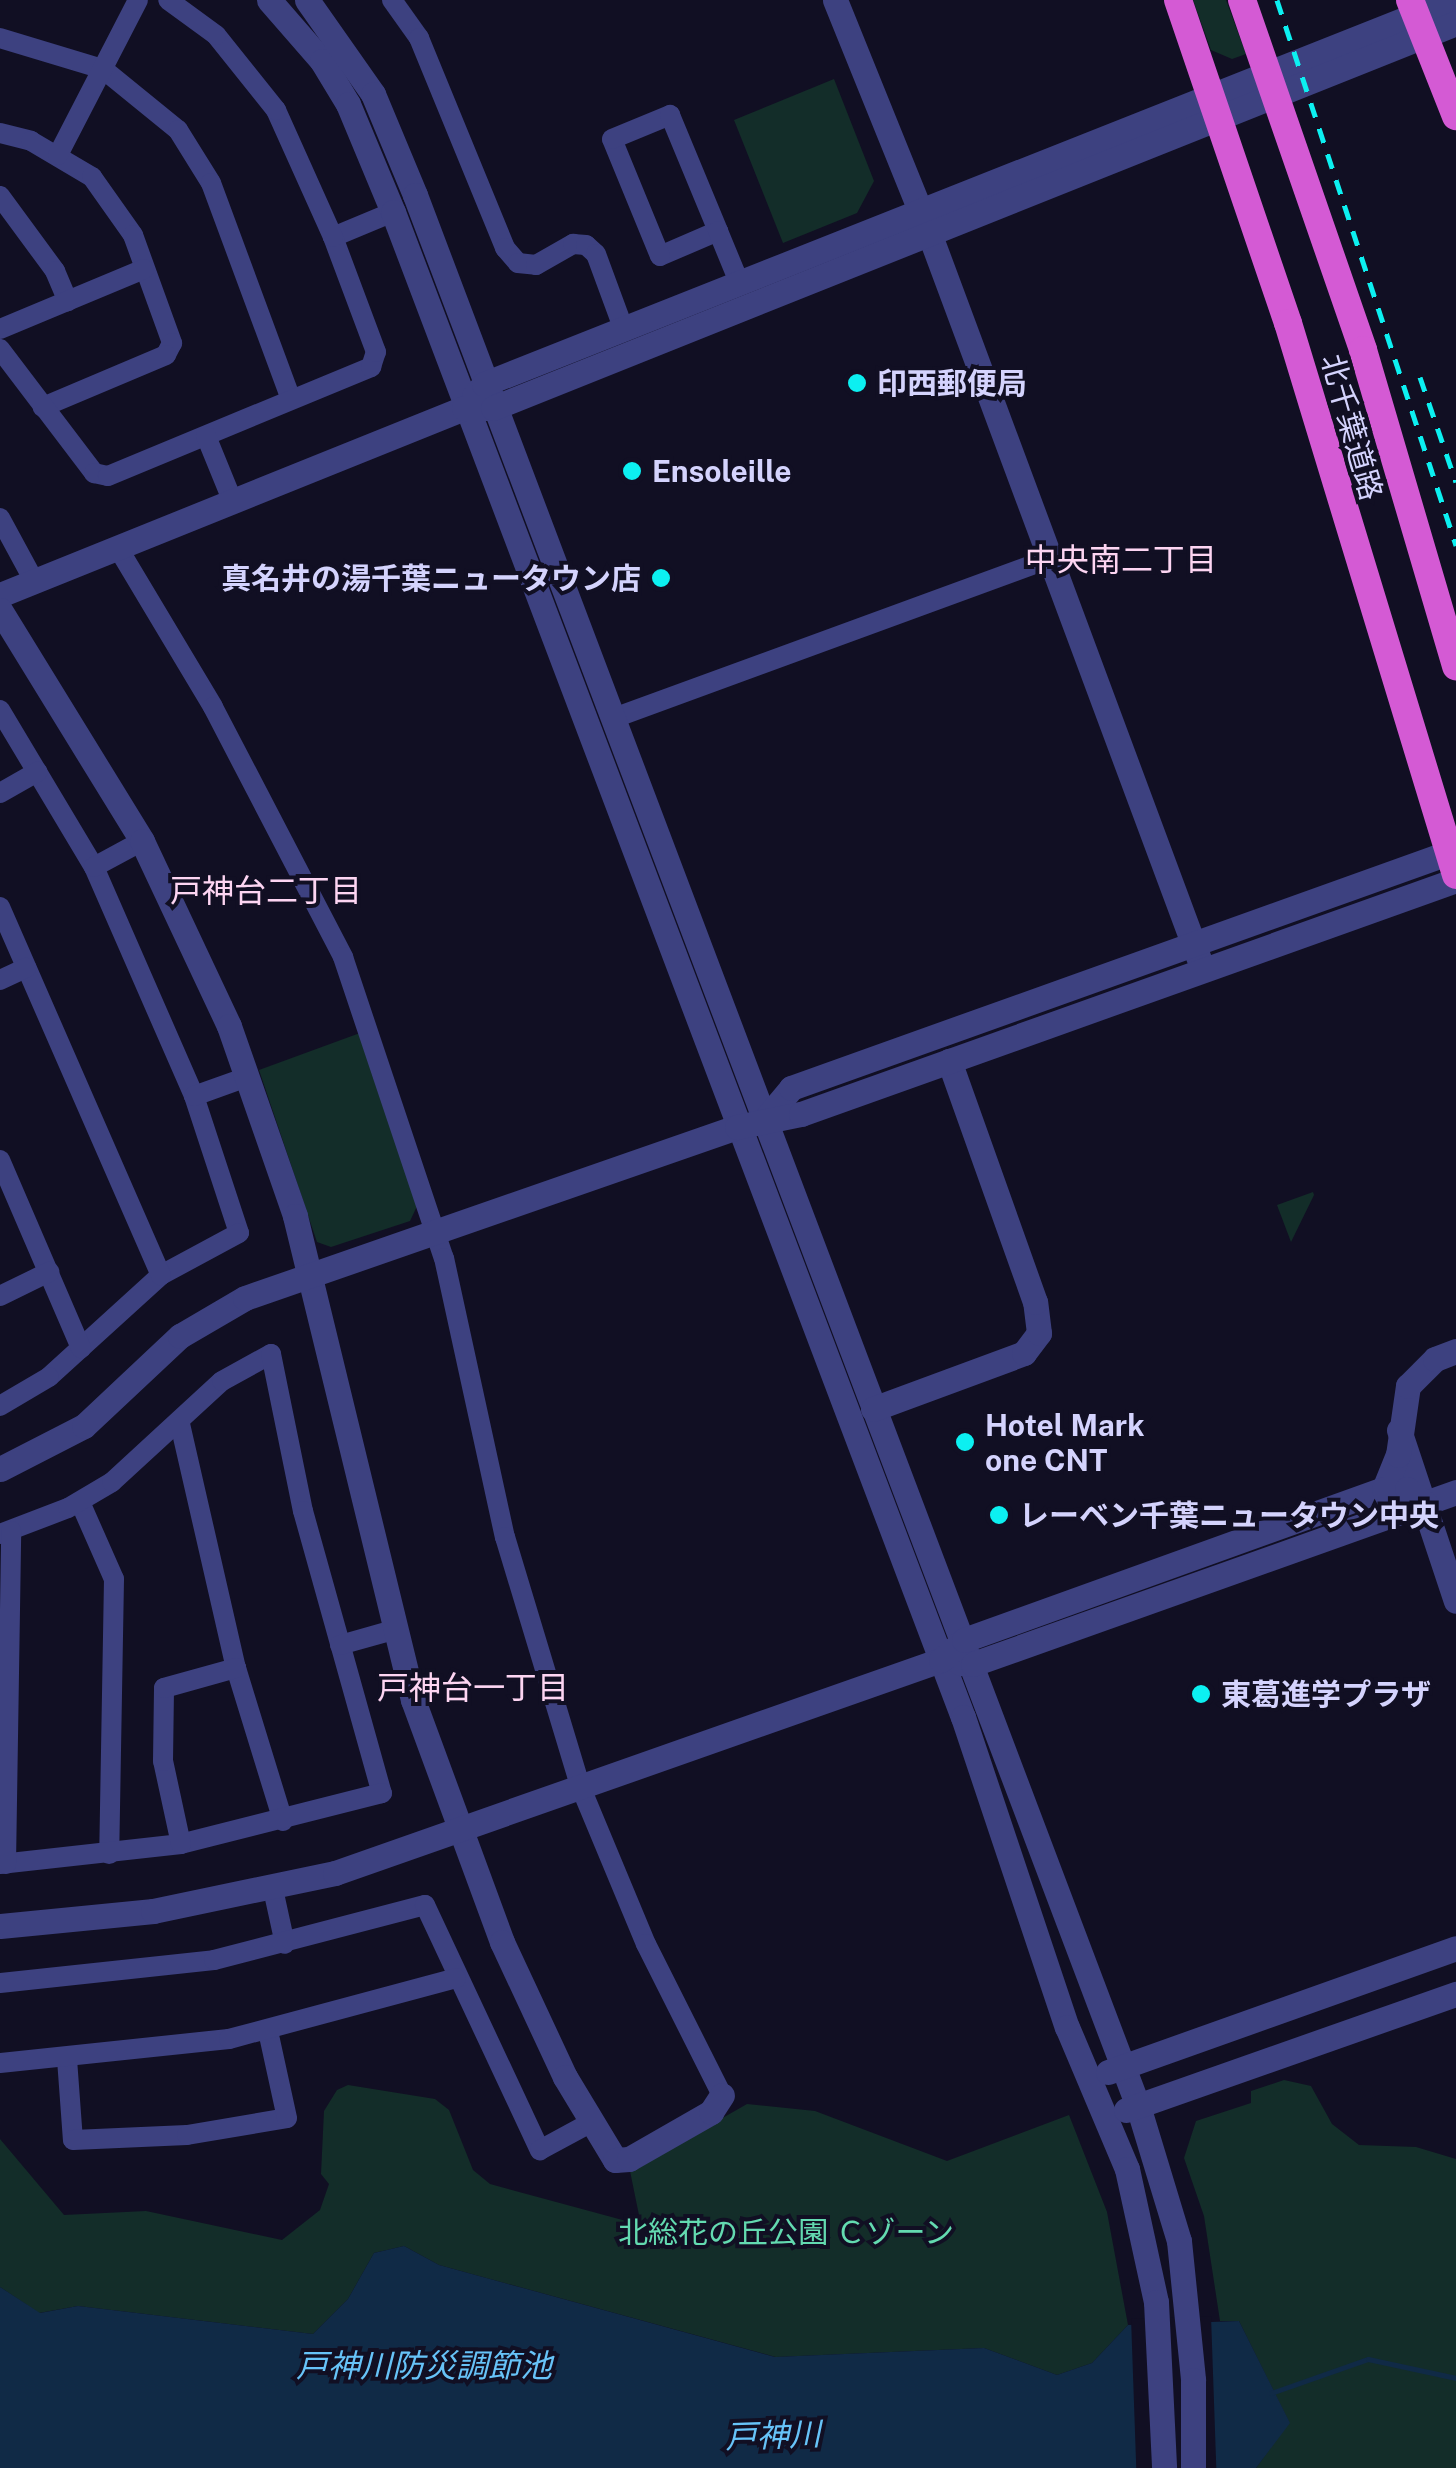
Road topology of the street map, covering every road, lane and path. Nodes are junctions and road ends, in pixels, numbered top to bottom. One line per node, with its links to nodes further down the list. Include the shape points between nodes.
1 (138, 0): 13 (street)
2 (168, 0): 23 (street, via 247,67 298,150)
3 (269, 0): 20 (street, via 322,61 348,104)
4 (308, 0): 30 (street, via 373,94)
5 (392, 0): 28 (street, via 420,38 504,248 518,262 536,265 573,244 586,245 596,254)
6 (835, 0): 21 (street)
7 (1178, 0): 15 (highway, 北千葉道路)
8 (1242, 0): 42 (highway, 北千葉道路, via 1363,350)
9 (1410, 0): 16 (highway)
10 (1453, 0): 14 (street)
11 (1456, 23): 14 (street)
12 (0, 38): 13 (street)
13 (102, 69): 18 (street); 31 (street, via 178,130 210,183)
14 (1243, 93): 15 (street)
15 (1216, 104): 21 (street); 50 (highway, 北千葉道路)
16 (1456, 116)
17 (0, 133): 18 (street)
18 (58, 155): 24 (street, via 92,177 114,203)
19 (0, 196): 26 (street, via 55,271)
20 (393, 212): 23 (street); 33 (street)
21 (924, 220): 25 (street); 30 (street); 38 (street)
22 (718, 231): 22 (street, via 670,115 612,138 660,256); 25 (street)
23 (333, 237): 31 (street, via 376,352 371,367)
24 (144, 269): 26 (street); 32 (street, via 172,343 166,355)
25 (739, 282): 28 (street)
26 (68, 301): 27 (street)
27 (0, 329)
28 (624, 330): 30 (street)
29 (0, 349): 32 (street)
30 (489, 396): 33 (street); 44 (street)
31 (292, 399): 34 (street)
32 (43, 406): 34 (street, via 94,473 108,476)
33 (464, 408): 35 (street); 59 (street)
34 (206, 436): 35 (street)
35 (232, 502): 37 (street)
36 (0, 518): 39 (street)
37 (118, 548): 39 (street); 61 (street, via 214,707 343,957)
38 (1050, 558): 44 (street); 52 (street)
39 (34, 582): 40 (street)
40 (0, 595)
41 (0, 610): 47 (street)
42 (1456, 666)
43 (0, 710): 45 (street)
44 (614, 718): 58 (street)
45 (37, 772): 46 (street); 49 (street)
46 (0, 793)
47 (142, 841): 49 (street); 56 (street)
48 (1456, 850): 52 (street)
49 (94, 867): 57 (street)
50 (1449, 881): 52 (street)
51 (0, 907): 53 (street)
52 (1198, 956): 55 (street); 58 (street, via 791,1088)
53 (26, 968): 54 (street); 64 (street)
54 (0, 980)
55 (948, 1061): 58 (street, via 801,1114); 69 (street, via 1036,1302 1040,1333 1024,1353)
56 (247, 1077): 57 (street); 63 (street)
57 (194, 1096): 64 (street, via 239,1234)
58 (767, 1117): 59 (street); 69 (street)
59 (737, 1127): 61 (street); 82 (street)
60 (0, 1160): 62 (street)
61 (434, 1228): 63 (street); 84 (street, via 506,1538)
62 (49, 1272): 65 (street); 66 (street)
63 (310, 1272): 72 (street, via 197,1324 84,1426); 79 (street)
64 (160, 1275): 66 (street)
65 (0, 1296)
66 (82, 1348): 68 (street)
67 (1456, 1351): 71 (street, via 1435,1359 1408,1386)
68 (0, 1406)
69 (873, 1409): 81 (street)
70 (180, 1424): 75 (street); 80 (street, via 222,1381 272,1354 303,1511); 83 (street)
71 (1399, 1430): 73 (street, via 1398,1456); 76 (street)
72 (0, 1469)
73 (1384, 1489): 76 (street, via 1407,1490); 81 (street)
74 (1456, 1492): 76 (street)
75 (80, 1502): 77 (street); 88 (street, via 114,1578)
76 (1426, 1504): 78 (street); 81 (street)
77 (6, 1532): 89 (street)
78 (1456, 1601)
79 (392, 1630): 80 (street); 86 (street)
80 (340, 1645): 85 (street, via 382,1793)
81 (969, 1652): 82 (street); 100 (street)
82 (940, 1660): 84 (street); 101 (street)
83 (236, 1668): 85 (street); 87 (street, via 164,1688 162,1761)
84 (581, 1788): 86 (street); 102 (street, via 646,1944)
85 (282, 1821): 87 (street)
86 (459, 1832): 90 (street); 105 (street, via 502,1942)
87 (181, 1844): 88 (street)
88 (108, 1854): 89 (street)
89 (3, 1864)
90 (273, 1889): 91 (street, via 108,1917); 92 (street)
91 (0, 1926)
92 (285, 1944): 94 (street, via 425,1905); 95 (street, via 127,1973)
93 (1456, 1948): 100 (street)
94 (456, 1978): 97 (street); 105 (street, via 540,2150)
95 (0, 1983)
96 (1456, 1994): 103 (street)
97 (268, 2031): 98 (street); 98 (street, via 286,2118 206,2132 74,2140)
98 (66, 2059): 99 (street)
99 (0, 2062)
100 (1124, 2066): 101 (street); 103 (street)
101 (1089, 2078): 104 (street)
102 (722, 2094): 105 (street, via 711,2112 629,2159 608,2156)
103 (1138, 2106): 104 (street); 107 (street, via 1188,2300)
104 (1106, 2118): 106 (street, via 1127,2170 1156,2302)
105 (590, 2123)
106 (1164, 2468)
107 (1193, 2468)

